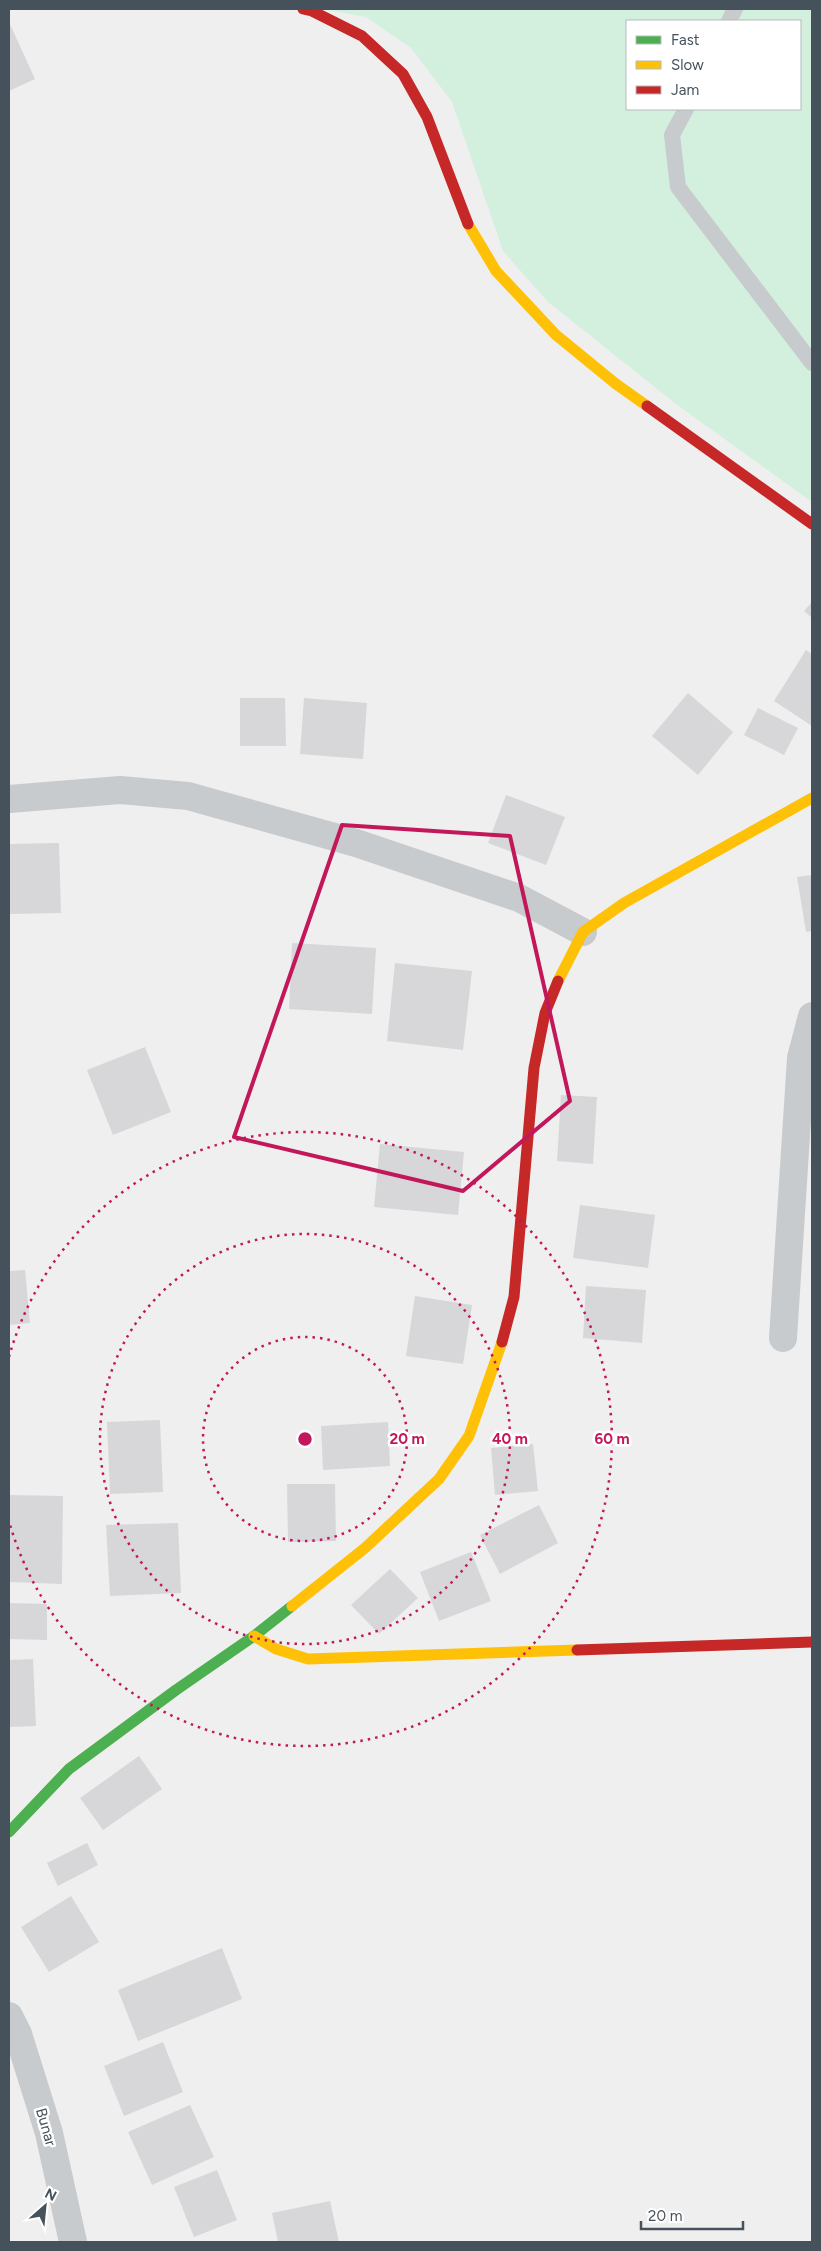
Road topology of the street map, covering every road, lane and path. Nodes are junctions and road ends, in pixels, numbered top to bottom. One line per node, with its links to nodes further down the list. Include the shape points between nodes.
1 (303, 9): 4 (street, via 362,36 403,74 427,117 468,225 496,271 556,335 616,384)
2 (685, 110): 3 (lane, via 672,135 678,187)
3 (812, 363)
4 (812, 524)
5 (812, 798): 7 (street, via 624,903)
6 (9, 799): 7 (street, via 120,790 188,796 356,843 520,898)
7 (583, 932): 10 (street, via 565,964 545,1013 534,1068 514,1297 500,1350 469,1436 439,1479 366,1548)
8 (812, 1016): 9 (street, via 802,1058)
9 (783, 1338)
10 (254, 1636): 11 (street, via 276,1649 308,1659); 12 (street, via 69,1769)
11 (812, 1642)
12 (9, 1832)
13 (9, 2016): 14 (street, Bunar, via 18,2034 49,2132)
14 (73, 2242)

